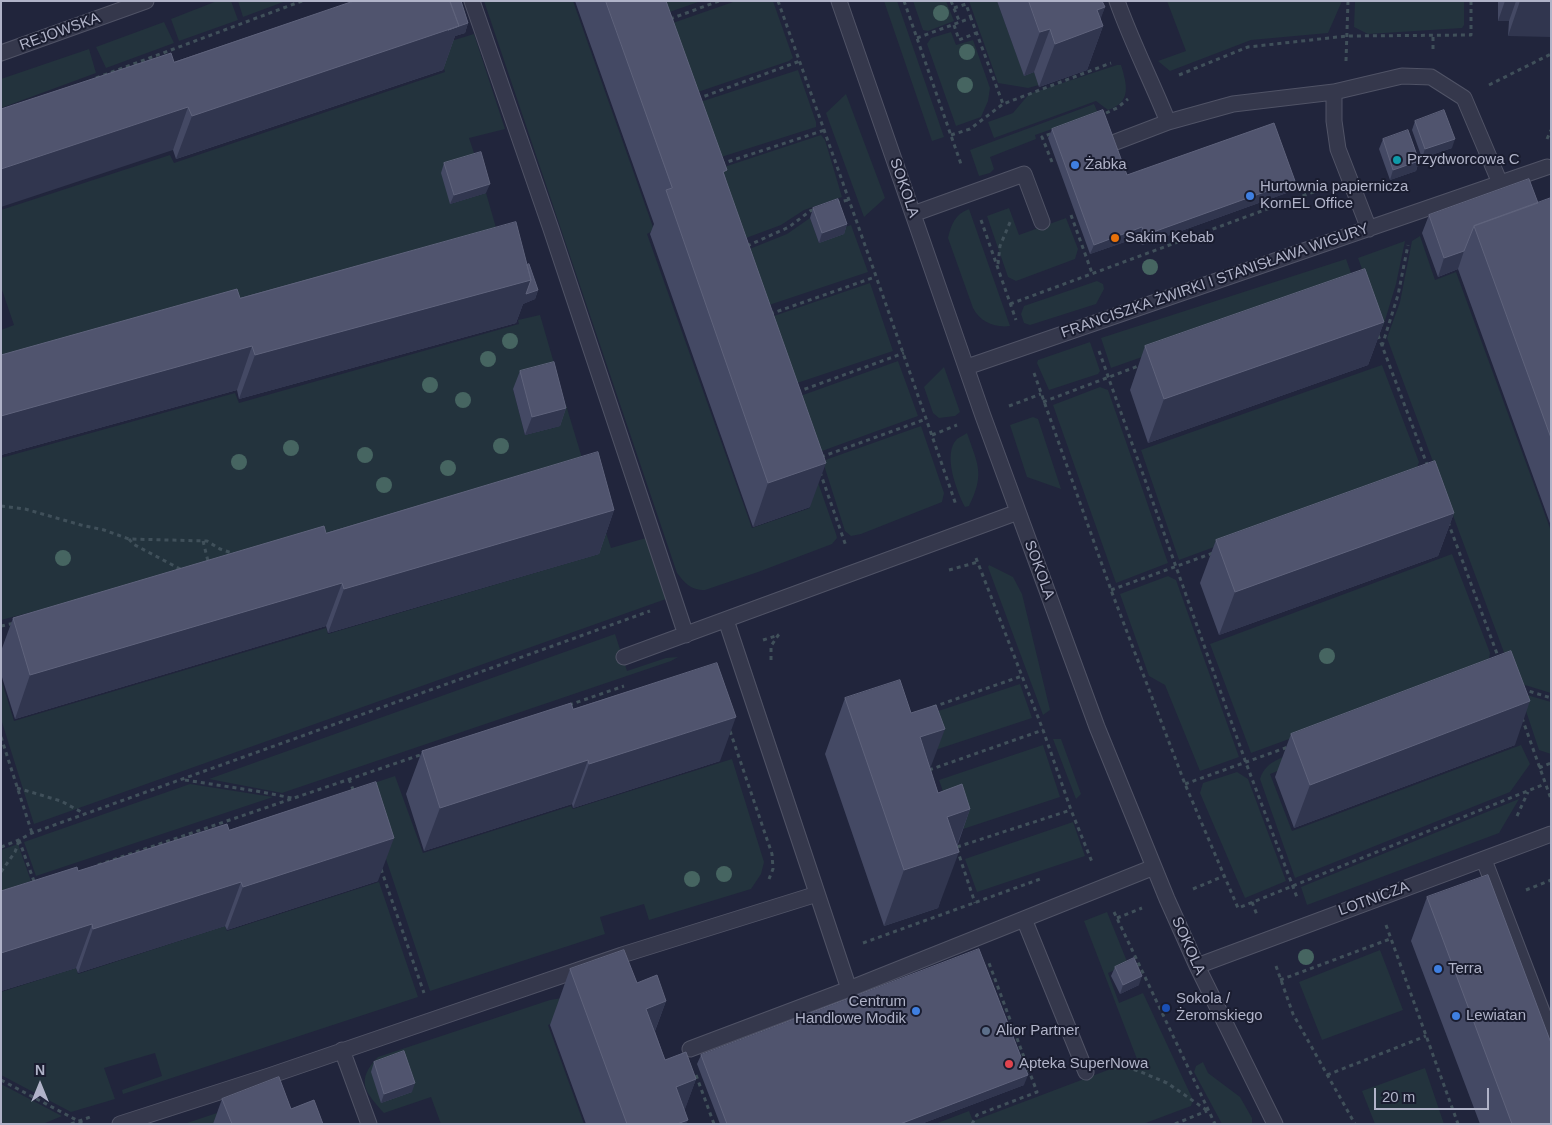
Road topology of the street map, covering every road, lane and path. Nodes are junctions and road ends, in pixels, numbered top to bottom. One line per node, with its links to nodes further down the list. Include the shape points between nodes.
1 (146, 1): 19 (street, REJOWSKA)
2 (302, 1): 23 (path)
3 (472, 1): 87 (street)
4 (719, 1): 13 (path)
5 (778, 1): 21 (path)
6 (839, 1): 45 (street, SOKOLA)
7 (952, 1): 11 (path)
8 (1117, 1): 24 (street, via 1129,35)
9 (1348, 1): 17 (path)
10 (1471, 1): 17 (path, via 1471,35)
11 (954, 8): 12 (path, via 966,4); 14 (path)
12 (971, 18): 14 (path); 16 (path)
13 (667, 20)
14 (960, 23): 15 (path)
15 (954, 25): 16 (path, via 959,40); 18 (path)
16 (976, 33): 28 (path)
17 (1347, 36): 24 (path, via 1248,47); 25 (path, via 1346,61)
18 (917, 38)
19 (1, 53)
20 (1551, 54): 26 (path)
21 (800, 61): 27 (path); 30 (path)
22 (1116, 61): 28 (path)
23 (92, 79)
24 (1153, 84): 29 (street)
25 (1334, 92): 26 (street, via 1402,76 1431,78); 29 (street, via 1233,104); 37 (street, via 1338,150)
26 (1464, 98): 38 (street)
27 (696, 100)
28 (1003, 104): 32 (path, via 970,129)
29 (1168, 122): 33 (street)
30 (826, 130): 35 (path); 39 (path)
31 (1060, 130): 34 (path, via 1042,137)
32 (951, 135)
33 (1113, 143)
34 (1052, 163)
35 (718, 164)
36 (1547, 167): 38 (street, FRANCISZKA ŻWIRKI I STANISŁAWA WIGURY)
37 (1349, 179): 47 (street); 50 (path)
38 (1500, 183): 43 (street, FRANCISZKA ŻWIRKI I STANISŁAWA WIGURY)
39 (848, 200): 40 (path); 51 (path)
40 (829, 205)
41 (819, 208): 48 (path, via 789,227)
42 (1069, 208): 50 (path)
43 (1415, 212): 47 (street, FRANCISZKA ŻWIRKI I STANISŁAWA WIGURY); 55 (path, via 1398,295)
44 (1015, 213): 49 (path, via 1000,246)
45 (913, 214): 46 (street, via 1024,174); 59 (street, SOKOLA)
46 (1042, 222)
47 (1369, 228): 59 (street, FRANCISZKA ŻWIRKI I STANISŁAWA WIGURY)
48 (738, 250)
49 (997, 267)
50 (1092, 274): 52 (path)
51 (875, 277): 53 (path); 56 (path)
52 (1010, 304)
53 (763, 316)
54 (1375, 328): 55 (path)
55 (1382, 346): 71 (path)
56 (904, 352): 62 (path); 66 (path)
57 (1100, 356): 61 (path)
58 (1145, 364): 61 (path)
59 (967, 367): 73 (street, SOKOLA)
60 (1033, 371): 63 (path)
61 (1108, 378): 64 (path); 81 (path)
62 (792, 394)
63 (1041, 394): 64 (path); 65 (path)
64 (1044, 402): 86 (path)
65 (1006, 408)
66 (926, 419): 68 (path); 69 (path)
67 (962, 423): 68 (path)
68 (932, 435): 75 (path)
69 (815, 459)
70 (819, 468): 82 (path)
71 (1430, 472)
72 (1, 506): 76 (path, via 25,509)
73 (1018, 512): 75 (street); 134 (street, SOKOLA, via 1097,727)
74 (1447, 518): 96 (path)
75 (965, 530): 80 (path); 82 (street)
76 (129, 539): 77 (path); 85 (path)
77 (203, 541): 79 (path); 83 (path)
78 (1222, 550): 81 (path)
79 (242, 557)
80 (978, 562): 84 (path); 98 (path)
81 (1177, 566): 86 (path); 110 (path)
82 (855, 570): 89 (street)
83 (211, 572)
84 (941, 572)
85 (185, 573)
86 (1111, 590): 116 (path)
87 (676, 601): 92 (street); 114 (path)
88 (23, 620): 90 (path)
89 (726, 620): 92 (street); 94 (street)
90 (1, 626)
91 (783, 628): 93 (path)
92 (686, 635): 95 (street)
93 (779, 635): 94 (path); 97 (path, via 771,646)
94 (736, 649): 144 (street)
95 (624, 656)
96 (1501, 666)
97 (770, 669)
98 (1022, 676): 103 (path); 106 (path)
99 (632, 684): 102 (path)
100 (1518, 688): 101 (path)
101 (1551, 698)
102 (560, 708)
103 (927, 709)
104 (1520, 712): 112 (path)
105 (728, 724): 139 (path, via 772,854 773,869)
106 (1043, 730): 113 (path, via 929,770); 122 (path)
107 (1, 737): 118 (path)
108 (1292, 746): 110 (path)
109 (432, 751): 115 (path)
110 (1246, 763): 116 (path); 140 (path)
111 (1551, 763): 112 (path)
112 (1539, 768): 117 (path)
113 (932, 778)
114 (183, 779): 119 (path); 123 (path)
115 (349, 779): 119 (path); 120 (path)
116 (1185, 784): 137 (path)
117 (1545, 784): 121 (path); 140 (path)
118 (17, 788): 123 (path, via 61,801); 124 (path)
119 (292, 798): 135 (path)
120 (356, 798)
121 (1551, 799)
122 (1070, 810): 129 (path); 131 (path)
123 (85, 814): 124 (path)
124 (32, 833): 127 (path)
125 (1551, 834): 130 (street, LOTNICZA)
126 (954, 838): 129 (path)
127 (19, 840): 128 (path); 136 (path); 141 (path)
128 (1, 847)
129 (956, 847): 146 (path)
130 (1484, 860): 145 (street, LOTNICZA); 159 (street)
131 (1092, 861): 133 (path); 142 (path)
132 (379, 863): 158 (path)
133 (1083, 864)
134 (1154, 867): 142 (street); 155 (street, SOKOLA)
135 (91, 868)
136 (1, 872)
137 (1225, 876): 140 (path, via 1238,908); 143 (path)
138 (1047, 877): 146 (path)
139 (766, 885)
140 (1293, 886): 150 (path)
141 (36, 887)
142 (1103, 887): 148 (path); 149 (street)
143 (1185, 892)
144 (817, 894): 153 (street); 158 (street, via 622,955)
145 (1376, 898): 150 (street, LOTNICZA); 151 (path)
146 (975, 903): 153 (path)
147 (1146, 906): 148 (path)
148 (1117, 918): 166 (path)
149 (1024, 919): 152 (street); 157 (street)
150 (1308, 924): 155 (street, LOTNICZA)
151 (1390, 939): 156 (path); 160 (path)
152 (1035, 945): 163 (street); 174 (path, via 988,962 1037,1092 977,1115)
153 (837, 953): 157 (street)
154 (1275, 965): 156 (path)
155 (1197, 966): 177 (street, SOKOLA)
156 (1280, 980): 164 (path, via 1293,1014)
157 (848, 989): 161 (street)
158 (434, 1019): 162 (street)
159 (1551, 1035)
160 (1426, 1036): 164 (path); 179 (path)
161 (690, 1048): 173 (path, via 686,1050)
162 (342, 1050): 171 (street); 172 (street)
163 (1086, 1072): 166 (path, via 1114,1063 1167,1083)
164 (1327, 1075): 178 (path)
165 (1, 1080): 168 (path)
166 (1208, 1111): 175 (path); 176 (path)
167 (98, 1115): 168 (path)
168 (79, 1121): 169 (path); 170 (path)
169 (71, 1124)
170 (84, 1124)
171 (120, 1124)
172 (369, 1124)
173 (714, 1124)
174 (972, 1124)
175 (1175, 1124)
176 (1215, 1124)
177 (1275, 1124)
178 (1355, 1124)
179 (1458, 1124)

